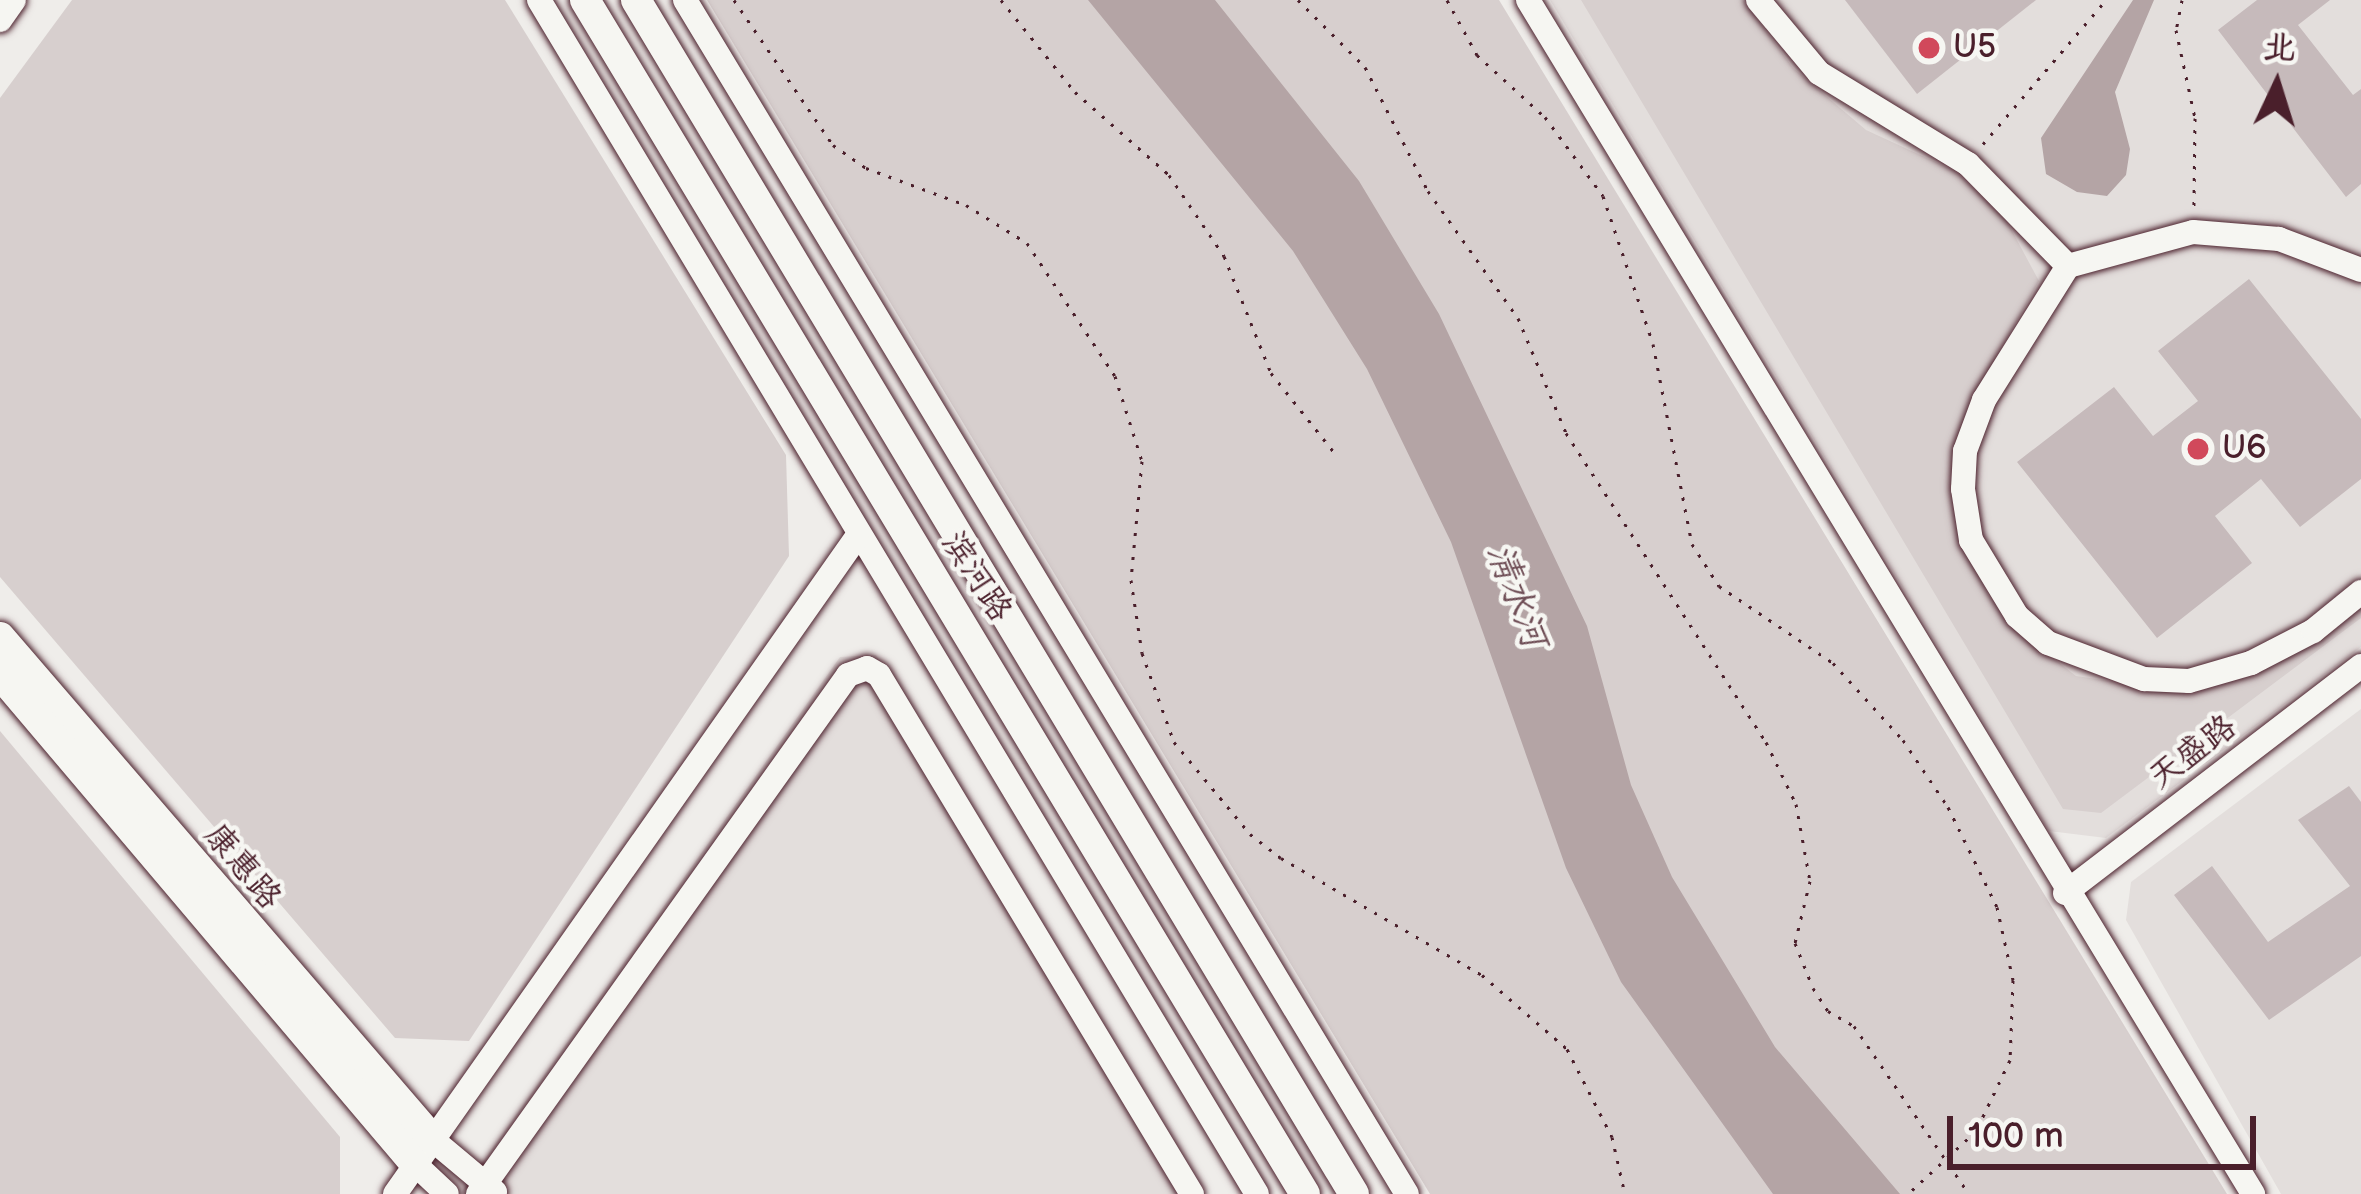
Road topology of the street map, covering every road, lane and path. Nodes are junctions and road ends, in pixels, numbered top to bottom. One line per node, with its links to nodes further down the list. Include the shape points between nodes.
1 (14, 0): 14 (street)
2 (539, 0): 20 (street)
3 (585, 0): 33 (main road, 滨河路)
4 (636, 0): 34 (main road, 滨河路)
5 (685, 0): 35 (street)
6 (734, 0): 28 (path, via 833,145 866,168 966,205 1027,243 1115,376 1142,461 1131,580 1142,653 1174,742 1250,834 1482,975 1567,1049 1595,1095)
7 (1000, 0): 19 (path, via 1075,92 1169,175 1224,256 1270,373)
8 (1298, 0): 37 (path, via 1365,67 1429,191 1518,318 1566,433 1766,742 1796,804 1810,880 1796,943 1813,988 1828,1011 1854,1026)
9 (1447, 0): 36 (path, bridge, via 1477,56 1545,117 1603,196 1653,344 1692,544 1719,586 1833,663 1903,740 1948,807 1997,907 2013,980 2010,1060 1976,1131)
10 (1528, 0): 25 (street)
11 (1758, 0): 15 (street, via 1819,74)
12 (2106, 0): 15 (path)
13 (2182, 0): 16 (path, via 2176,30 2195,118)
14 (0, 20)
15 (1968, 164): 17 (street)
16 (2193, 232): 17 (street); 18 (street, via 2279,238)
17 (2068, 266): 21 (street, via 1984,400 1965,451 1971,539 2017,616 2048,644 2096,666 2189,681 2251,663 2313,631)
18 (2361, 270)
19 (1334, 451)
20 (856, 538): 26 (street); 32 (street)
21 (2361, 592)
22 (0, 637): 26 (main road, 康惠路)
23 (2361, 666): 25 (street, 天盛路)
24 (0, 674): 26 (main road, 康惠路)
25 (2065, 892): 38 (street)
26 (424, 1152): 27 (street); 29 (street); 30 (street)
27 (487, 1190): 31 (street, via 848,675 867,668 879,675)
28 (1627, 1193)
29 (394, 1194)
30 (447, 1194)
31 (1192, 1194)
32 (1257, 1194)
33 (1305, 1194)
34 (1354, 1194)
35 (1407, 1194)
36 (1907, 1194)
37 (1969, 1194)
38 (2253, 1194)

